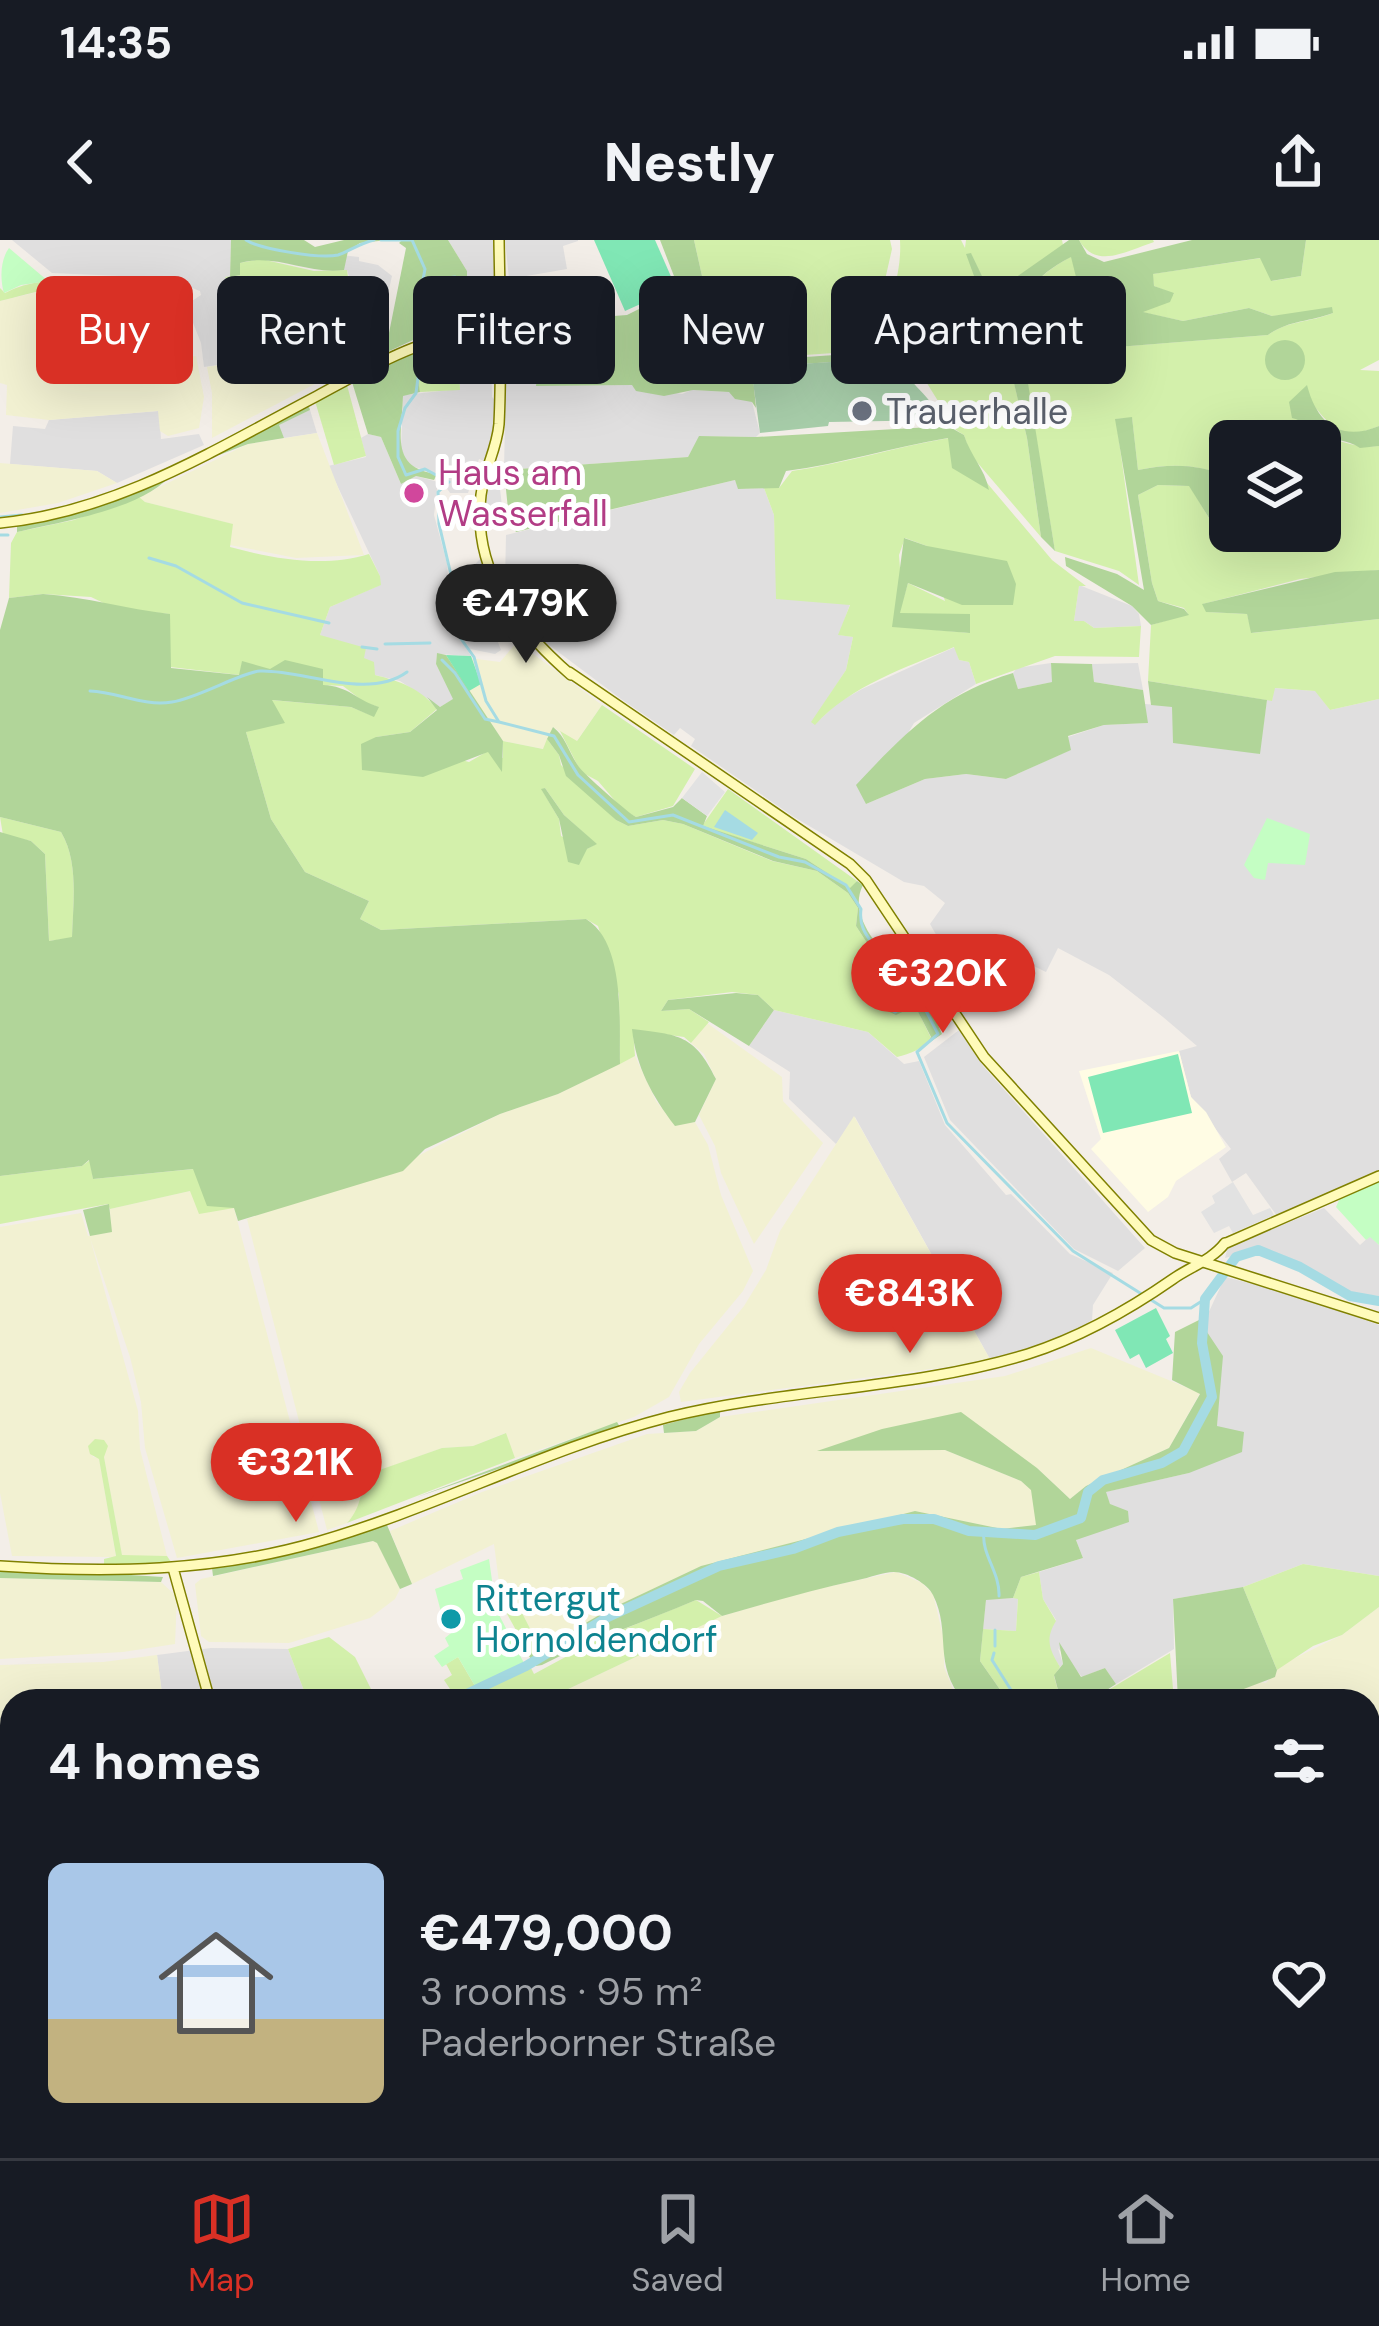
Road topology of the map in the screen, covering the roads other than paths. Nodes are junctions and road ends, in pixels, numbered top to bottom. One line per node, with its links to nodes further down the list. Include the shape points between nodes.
1 (499, 240): 2 (main road)
2 (499, 276)
3 (413, 347): 5 (main road, via 140,486)
4 (498, 384): 7 (main road, via 497,437 481,498 485,552 517,622 569,672 850,864 984,1057 1139,1230)
5 (0, 523)
6 (1379, 1176): 8 (main road)
7 (1175, 1253): 8 (main road); 9 (main road)
8 (1201, 1262): 9 (main road); 10 (main road)
9 (1173, 1279): 12 (main road, via 1065,1340 982,1366 660,1419 366,1527 284,1551)
10 (1379, 1318)
11 (0, 1566): 12 (main road)
12 (178, 1567): 13 (main road)
13 (207, 1689)

